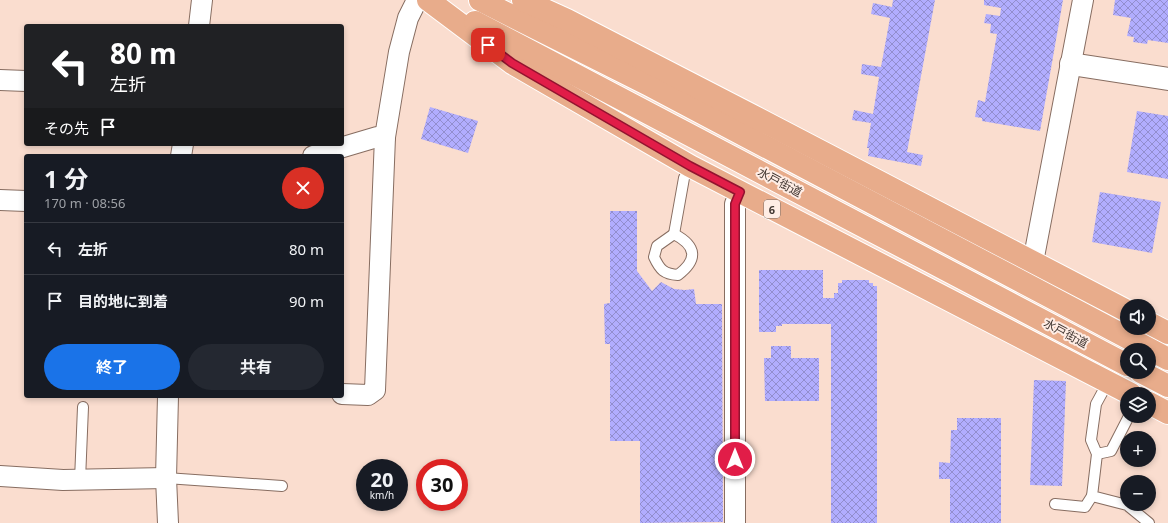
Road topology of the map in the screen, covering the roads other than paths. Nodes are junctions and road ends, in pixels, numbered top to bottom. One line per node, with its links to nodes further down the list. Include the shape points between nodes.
1 (202, 0): 8 (street)
2 (417, 0): 13 (street, via 408,18 400,52)
3 (428, 0): 15 (highway, 6, via 512,63)
4 (432, 0): 25 (highway, 水戸街道 / 6)
5 (480, 0): 24 (highway, 水戸街道, via 649,85)
6 (523, 0): 20 (highway, via 567,20)
7 (1083, 0): 9 (street)
8 (199, 24)
9 (1071, 64): 10 (street); 20 (street)
10 (1168, 79)
11 (0, 80): 12 (street)
12 (24, 81)
13 (385, 137): 14 (street, via 377,136); 30 (street, via 375,390 368,395)
14 (319, 154)
15 (690, 166): 16 (highway, 6); 19 (lane, via 684,178)
16 (740, 192): 27 (highway, 6); 44 (street, via 735,204)
17 (0, 200): 18 (street)
18 (24, 201)
19 (674, 234)
20 (1033, 262): 21 (highway)
21 (1120, 307)
22 (1156, 327): 23 (highway)
23 (1168, 333)
24 (1168, 359)
25 (1120, 361)
26 (1154, 379): 28 (highway)
27 (1108, 382): 29 (highway, 6); 36 (lane, via 1096,404 1091,440)
28 (1168, 386)
29 (1120, 388)
30 (344, 394)
31 (168, 398): 38 (street)
32 (83, 407): 39 (lane)
33 (1156, 407): 34 (highway)
34 (1168, 413)
35 (1125, 423): 36 (lane, via 1111,451)
36 (1097, 454): 41 (lane)
37 (0, 476): 39 (street)
38 (166, 478): 39 (street); 40 (lane); 43 (street)
39 (80, 480)
40 (282, 486)
41 (1092, 496): 42 (lane, via 1084,507); 45 (lane, via 1127,505)
42 (1055, 504)
43 (168, 523)
44 (735, 523)
45 (1149, 523)

